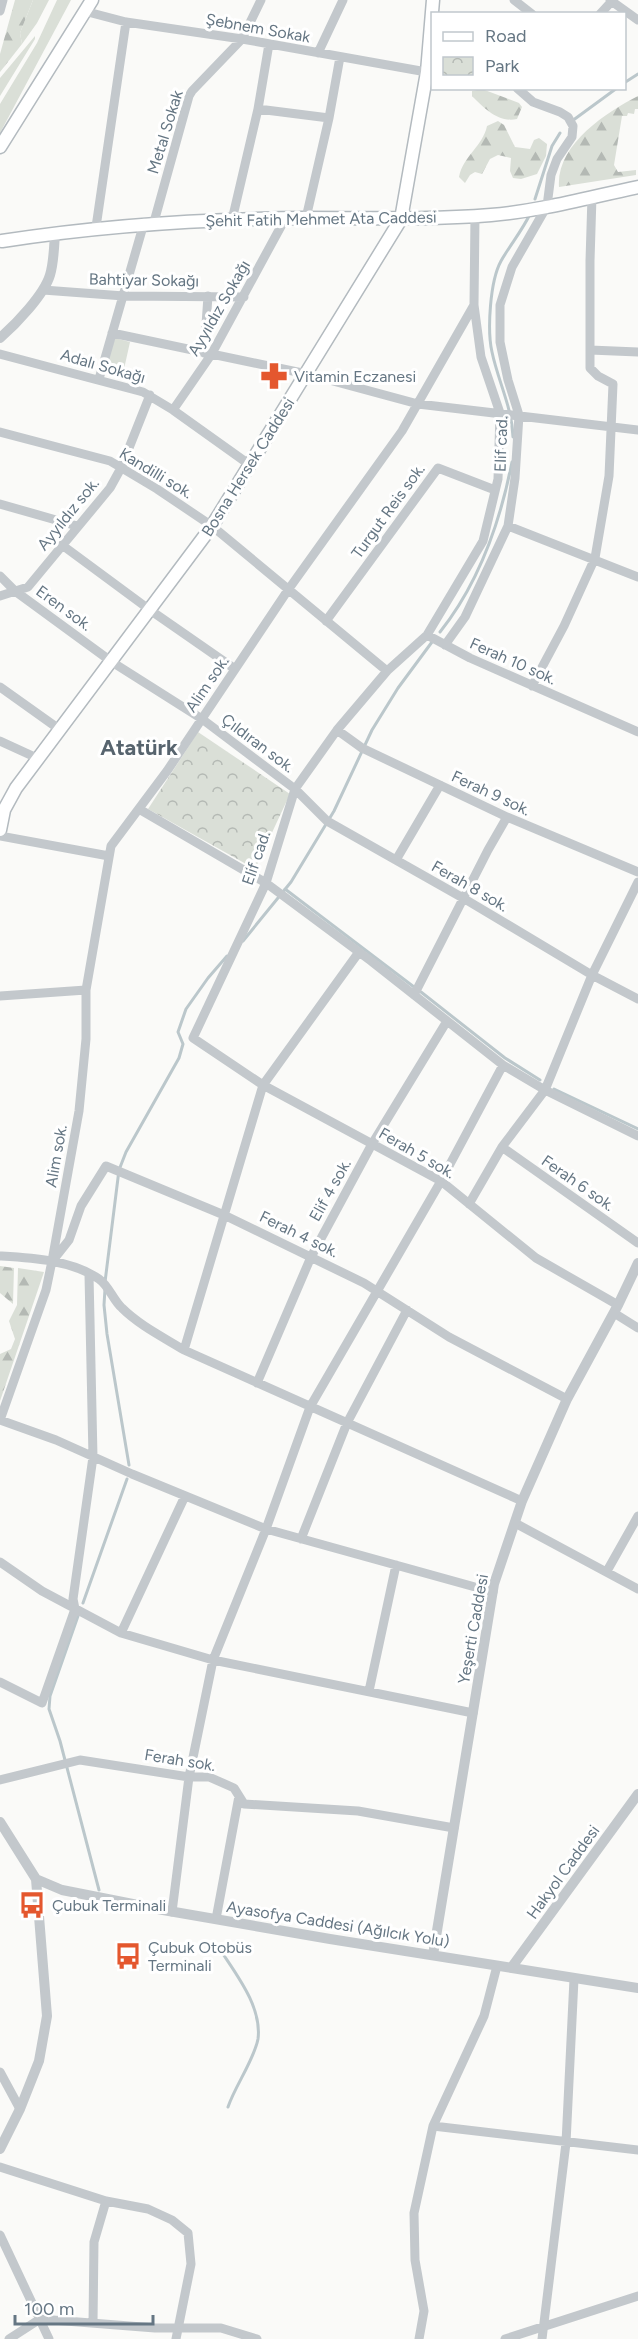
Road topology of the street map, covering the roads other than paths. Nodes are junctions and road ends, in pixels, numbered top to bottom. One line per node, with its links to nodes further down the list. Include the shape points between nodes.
1 (2, 0): 7 (street)
2 (92, 0): 8 (main road)
3 (261, 0): 13 (street, Metal Sokak)
4 (343, 0): 16 (street)
5 (514, 0): 9 (street)
6 (611, 0): 10 (street); 11 (street)
7 (0, 11)
8 (84, 11): 12 (street, Şebnem Sokak); 22 (main road)
9 (529, 12)
10 (602, 12)
11 (638, 20)
12 (126, 22): 13 (street, Şebnem Sokak); 32 (street)
13 (242, 39): 14 (street, Şebnem Sokak); 31 (street, Metal Sokak, via 189,96)
14 (269, 44): 16 (street, Şebnem Sokak); 20 (street)
15 (431, 49): 18 (main road, Bosna Hersek Caddesi)
16 (318, 53): 17 (street, Şebnem Sokak)
17 (340, 57): 18 (street, Şebnem Sokak); 21 (street)
18 (430, 73): 29 (main road, Bosna Hersek Caddesi)
19 (519, 90): 25 (street, Elif cad., via 533,102 561,112 573,126 572,137 554,167)
20 (258, 109): 21 (street); 30 (street)
21 (329, 118): 27 (street)
22 (0, 147)
23 (638, 187): 24 (main road, Şehit Fatih Mehmet Ata Caddesi)
24 (592, 196): 25 (main road, Şehit Fatih Mehmet Ata Caddesi); 42 (street)
25 (547, 206): 26 (main road, Şehit Fatih Mehmet Ata Caddesi); 52 (street, Elif cad., via 512,267 500,305 500,342)
26 (475, 216): 29 (main road, Şehit Fatih Mehmet Ata Caddesi); 39 (street, Elif cad.)
27 (306, 218): 28 (main road, Şehit Fatih Mehmet Ata Caddesi); 29 (main road, Şehit Fatih Mehmet Ata Caddesi)
28 (285, 219): 30 (main road, Şehit Fatih Mehmet Ata Caddesi); 38 (street, Ayyıldız Sokağı)
29 (401, 219): 46 (main road, Bosna Hersek Caddesi)
30 (232, 220): 31 (main road, Şehit Fatih Mehmet Ata Caddesi)
31 (149, 223): 32 (main road, Şehit Fatih Mehmet Ata Caddesi); 36 (street, Metal Sokak)
32 (96, 227): 33 (main road, Şehit Fatih Mehmet Ata Caddesi)
33 (55, 232): 34 (main road, Şehit Fatih Mehmet Ata Caddesi); 35 (street, via 51,275)
34 (0, 241)
35 (43, 290): 36 (street, Bahtiyar Sokağı); 41 (street)
36 (124, 296): 37 (street, Bahtiyar Sokağı); 40 (street, Metal Sokak)
37 (208, 296): 38 (street, Bahtiyar Sokağı); 45 (street)
38 (244, 297): 45 (street, Ayyıldız Sokağı)
39 (474, 304): 49 (street, Alim sok.); 51 (street, Elif cad., via 481,357)
40 (112, 333): 45 (street); 47 (street, Metal Sokak)
41 (0, 338)
42 (590, 350): 43 (street); 53 (street, via 590,368 613,384)
43 (638, 352)
44 (0, 354): 47 (street, Adalı Sokağı)
45 (207, 354): 46 (street); 50 (street, Ayyıldız Sokağı)
46 (307, 374): 49 (street); 56 (main road, Bosna Hersek Caddesi)
47 (99, 379): 48 (street, Adalı Sokağı)
48 (150, 394): 50 (street, Adalı Sokağı); 57 (street, Ayyıldız sok.)
49 (418, 404): 51 (street); 67 (street, Alim sok.)
50 (173, 410): 56 (street, Adalı Sokağı)
51 (500, 413): 52 (street); 58 (street, Elif cad.)
52 (519, 415): 53 (street); 62 (street, Elif cad.)
53 (611, 427): 54 (street); 64 (street, via 609,476)
54 (638, 430)
55 (0, 432): 57 (street, Kandilli sok., via 110,461)
56 (250, 465): 61 (main road, Bosna Hersek Caddesi)
57 (121, 468): 60 (street, Ayyıldız sok., via 110,488); 61 (street, Kandilli sok.)
58 (495, 490): 71 (street, Turgut Reis sok., via 438,468); 72 (street, Elif cad., via 483,541)
59 (0, 504): 60 (street)
60 (77, 526): 63 (street, Ayyıldız sok.)
61 (212, 526): 67 (street, Kandilli sok.); 70 (main road, Bosna Hersek Caddesi)
62 (508, 526): 64 (street); 73 (street, Elif cad., via 465,617)
63 (62, 544): 68 (street, Ayyıldız sok., via 28,587); 70 (street)
64 (594, 560): 66 (street); 77 (street)
65 (0, 576): 68 (street, Eren sok.)
66 (638, 577)
67 (288, 590): 71 (street, Kandilli sok.); 75 (street, Alim sok.)
68 (15, 591): 69 (street, Ayyıldız sok.); 74 (street, Eren sok.)
69 (0, 596)
70 (150, 610): 74 (main road, Bosna Hersek Caddesi); 75 (street)
71 (326, 621): 76 (street, Kandilli sok.)
72 (427, 635): 73 (street, Ferah 10 sok.); 76 (street)
73 (445, 645): 77 (street, Ferah 10 sok.)
74 (112, 662): 79 (street, Çıldıran sok.); 80 (main road, Bosna Hersek Caddesi)
75 (235, 669): 79 (street, Alim sok.)
76 (387, 671): 81 (street, Elif cad.)
77 (532, 686): 82 (street, Ferah 10 sok.)
78 (0, 687): 80 (street)
79 (202, 719): 86 (street, Çıldıran sok.); 87 (street, Alim sok.)
80 (60, 729): 84 (main road, Bosna Hersek Caddesi)
81 (337, 730): 85 (street, Ferah 9 sok., via 362,748); 86 (street, Elif cad.)
82 (638, 732)
83 (0, 741): 84 (street)
84 (37, 758): 89 (main road, Bosna Hersek Caddesi, via 8,800)
85 (440, 785): 88 (street, Ferah 9 sok.); 92 (street)
86 (295, 789): 92 (street, Ferah 8 sok., via 327,821); 95 (street, Elif cad.)
87 (139, 809): 91 (street, Alim sok., via 111,846); 95 (street)
88 (507, 817): 93 (street, Ferah 9 sok.); 96 (street)
89 (0, 830)
90 (0, 836): 91 (street)
91 (109, 856): 99 (street, Alim sok.)
92 (396, 860): 96 (street, Ferah 8 sok.)
93 (638, 872)
94 (638, 882): 98 (street)
95 (266, 883): 97 (street); 104 (street, Elif cad.)
96 (463, 898): 98 (street, Ferah 8 sok.); 100 (street)
97 (359, 952): 100 (street); 106 (street)
98 (592, 975): 102 (street, Ferah 8 sok.); 107 (street)
99 (87, 990): 101 (street); 117 (street, Alim sok., via 80,1111)
100 (414, 995): 103 (street)
101 (0, 996)
102 (638, 999)
103 (447, 1021): 105 (street); 109 (street, Elif 4 sok.)
104 (193, 1038): 106 (street, Ferah 5 sok.)
105 (503, 1065): 107 (street); 111 (street)
106 (263, 1085): 109 (street, Ferah 5 sok.); 113 (street)
107 (545, 1090): 108 (street); 110 (street)
108 (638, 1136)
109 (372, 1144): 111 (street, Ferah 5 sok.); 116 (street, Elif 4 sok.)
110 (502, 1147): 112 (street); 114 (street, Ferah 6 sok.)
111 (441, 1181): 112 (street, Ferah 5 sok.); 120 (street)
112 (469, 1204): 121 (street, Ferah 5 sok., via 536,1258)
113 (224, 1215): 116 (street, Ferah 4 sok.); 117 (street, Ferah 4 sok., via 106,1166 81,1206 69,1240); 124 (street)
114 (638, 1243)
115 (0, 1256): 117 (street)
116 (311, 1257): 120 (street, Ferah 4 sok.); 125 (street, Elif 4 sok.)
117 (52, 1261): 119 (street); 128 (street, Alim sok., via 46,1290)
118 (638, 1263): 121 (street, Yeşerti Caddesi)
119 (89, 1275): 124 (street, via 100,1280 122,1308); 130 (street)
120 (377, 1291): 122 (street, Ferah 4 sok.); 127 (street)
121 (616, 1309): 123 (street, Ferah 5 sok.); 126 (street, Yeşerti Caddesi)
122 (407, 1310): 126 (street, Ferah 4 sok.); 129 (street)
123 (638, 1328)
124 (184, 1350): 125 (street)
125 (257, 1383): 127 (street)
126 (567, 1399): 132 (street, Yeşerti Caddesi)
127 (309, 1407): 129 (street); 135 (street)
128 (0, 1420): 130 (street)
129 (347, 1423): 132 (street); 136 (street)
130 (93, 1456): 131 (street); 142 (street, via 73,1599)
131 (185, 1496): 135 (street); 143 (street)
132 (522, 1501): 134 (street, Yeşerti Caddesi)
133 (638, 1516): 139 (street)
134 (515, 1523): 139 (street); 141 (street, Yeşerti Caddesi)
135 (266, 1529): 136 (street); 144 (street)
136 (301, 1539): 138 (street)
137 (0, 1562): 142 (street)
138 (396, 1565): 141 (street); 146 (street)
139 (607, 1571): 140 (street)
140 (638, 1589)
141 (493, 1592): 147 (street, Yeşerti Caddesi)
142 (75, 1609): 143 (street); 145 (street, via 42,1703)
143 (121, 1633): 144 (street)
144 (213, 1660): 146 (street); 148 (street)
145 (0, 1682)
146 (369, 1691): 147 (street)
147 (473, 1713): 153 (street, Yeşerti Caddesi)
148 (189, 1776): 149 (street, Ferah sok., via 80,1760); 150 (street, Ferah sok., via 209,1777 234,1788); 155 (street)
149 (0, 1780)
150 (239, 1796): 153 (street, Ferah sok., via 244,1804 358,1811); 156 (street)
151 (638, 1796): 159 (street, Hakyol Caddesi)
152 (0, 1822): 154 (street)
153 (454, 1828): 157 (street, Yeşerti Caddesi)
154 (36, 1879): 155 (street, Ayasofya Caddesi (Ağılcık Yolu), via 62,1890); 163 (street, via 47,2016 39,2061)
155 (172, 1912): 156 (street, Ayasofya Caddesi (Ağılcık Yolu))
156 (216, 1919): 157 (street, Ayasofya Caddesi (Ağılcık Yolu))
157 (433, 1955): 158 (street, Ayasofya Caddesi (Ağılcık Yolu))
158 (497, 1966): 159 (street, Ayasofya Caddesi (Ağılcık Yolu)); 164 (street, via 484,2016)
159 (511, 1968): 160 (street, Ayasofya Caddesi (Ağılcık Yolu))
160 (574, 1979): 161 (street, Ayasofya Caddesi (Ağılcık Yolu)); 165 (street)
161 (638, 1988)
162 (0, 2072): 163 (street)
163 (20, 2109): 166 (street)
164 (433, 2126): 165 (street); 180 (street, via 414,2213 415,2260 424,2311)
165 (566, 2143): 167 (street); 174 (street)
166 (0, 2149)
167 (638, 2150)
168 (0, 2167): 169 (street)
169 (106, 2201): 173 (street, via 94,2242); 175 (street, via 148,2209 188,2233 191,2264)
170 (0, 2235): 172 (street)
171 (638, 2296): 174 (street)
172 (40, 2319): 173 (street); 176 (street); 177 (street)
173 (93, 2323): 175 (street)
174 (545, 2324): 181 (street); 182 (street)
175 (178, 2328): 178 (street); 179 (street, via 221,2328)
176 (9, 2339)
177 (49, 2339)
178 (176, 2339)
179 (257, 2339)
180 (419, 2339)
181 (505, 2339)
182 (542, 2339)

